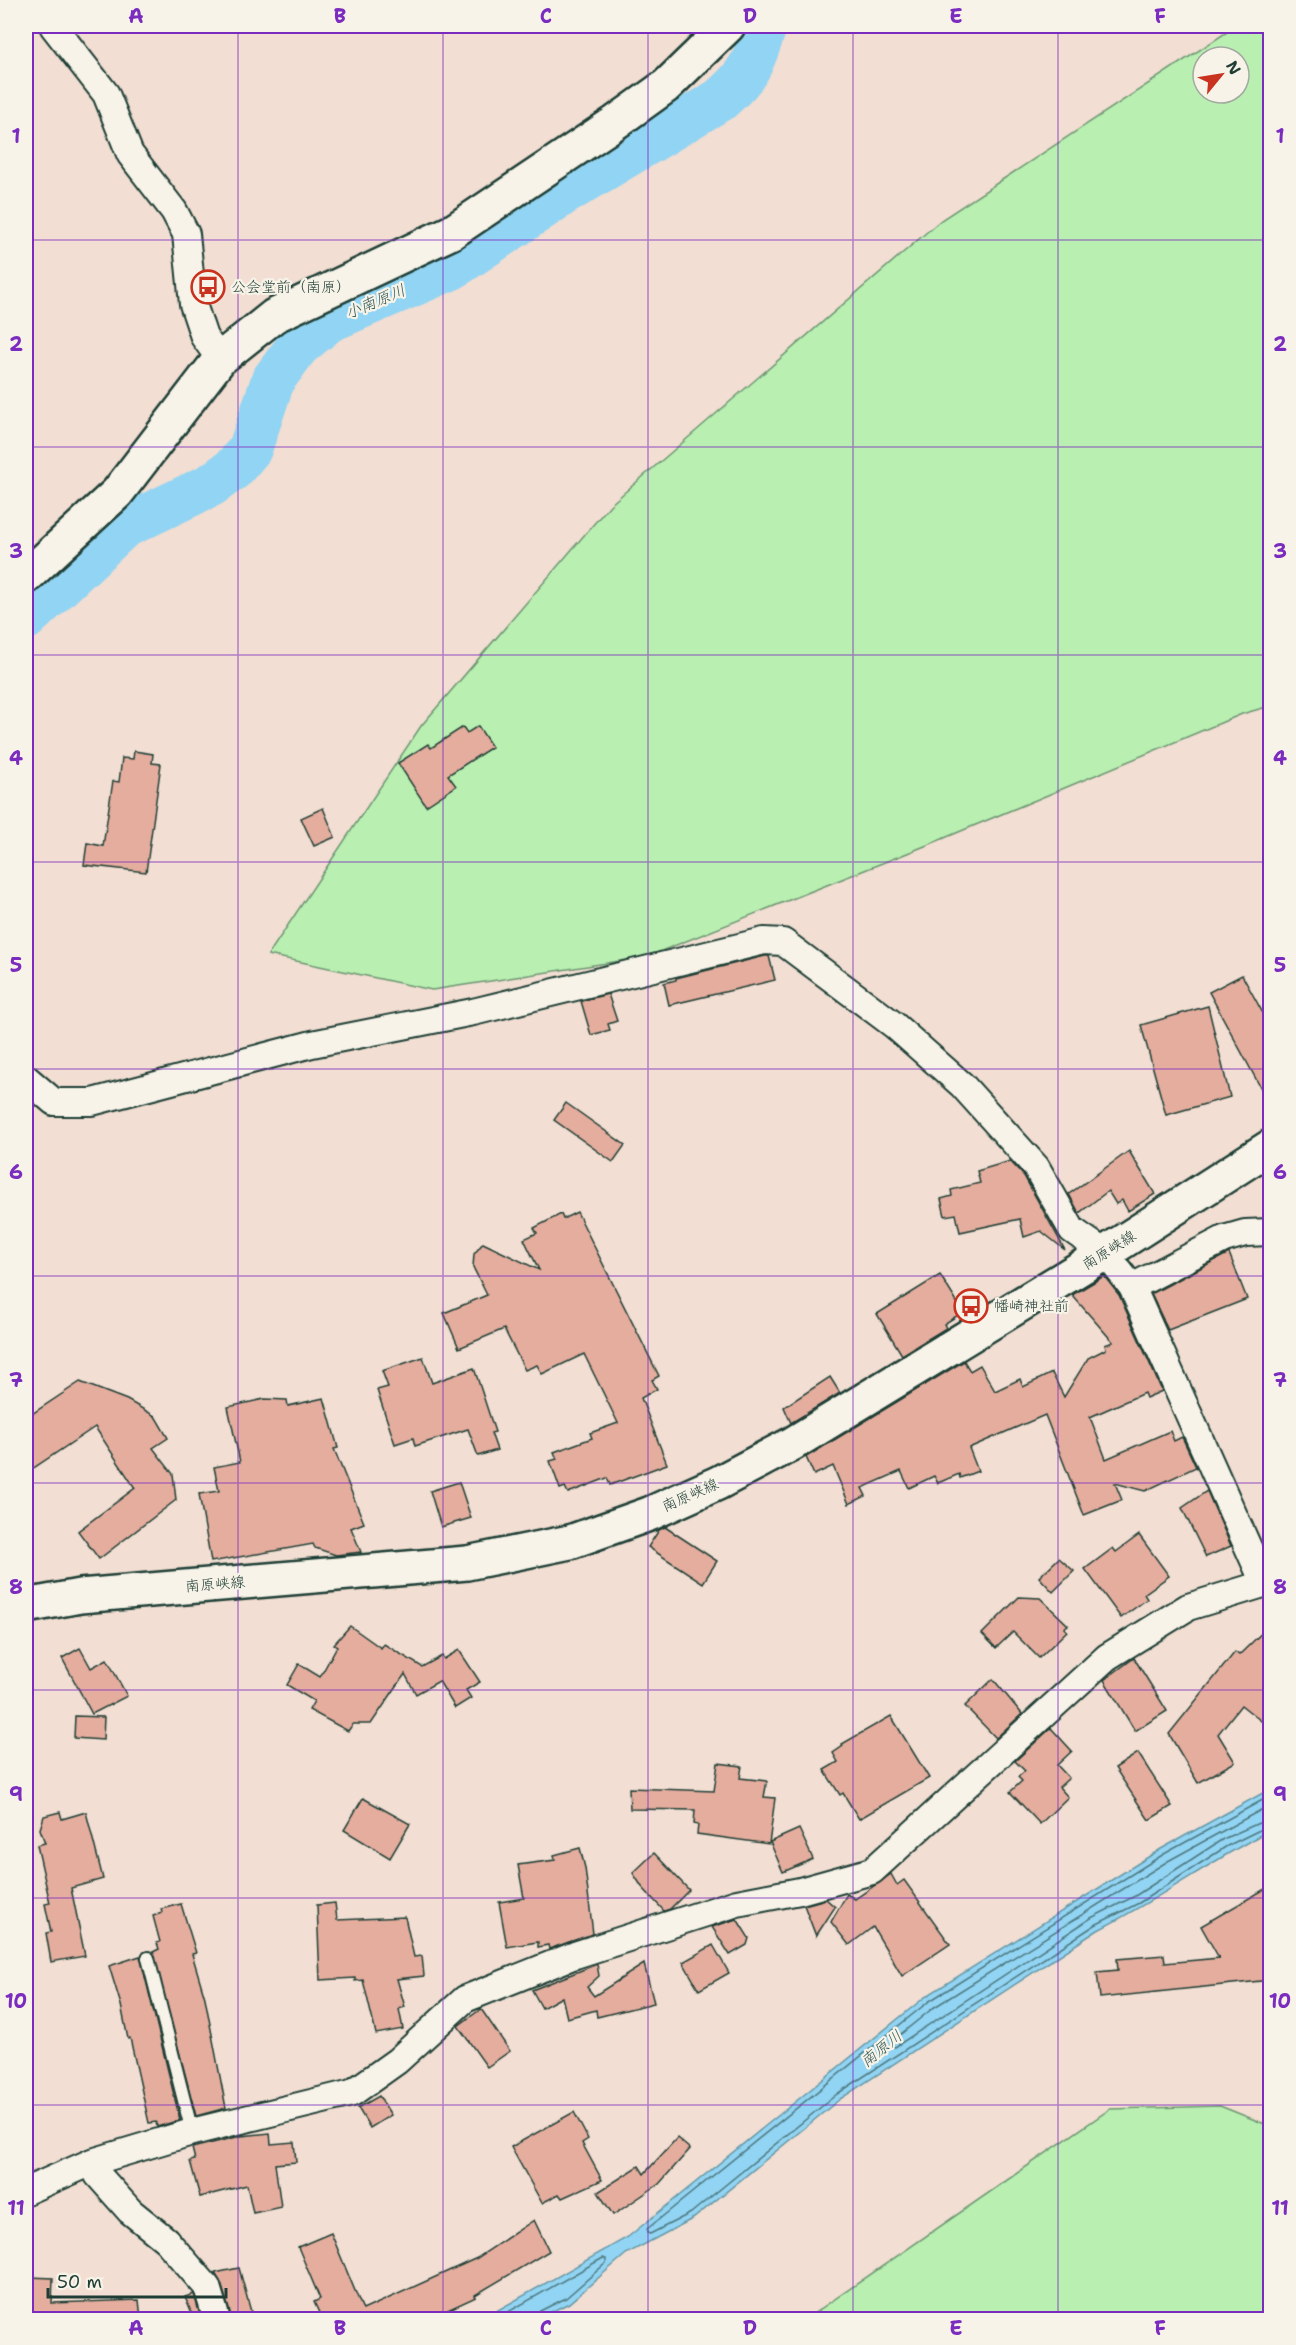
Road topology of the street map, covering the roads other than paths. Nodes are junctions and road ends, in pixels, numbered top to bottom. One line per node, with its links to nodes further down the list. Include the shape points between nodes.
1 (53, 26): 3 (street, via 106,94 130,154 174,210 186,234 193,304 204,337)
2 (728, 26): 3 (main road, via 666,86 452,232 274,316)
3 (220, 359): 4 (main road, via 117,493)
4 (26, 577)
5 (26, 1078): 8 (street, via 54,1101 92,1102 312,1044 472,1012 764,941 783,942 894,1025 962,1085 1036,1167 1072,1230)
6 (1270, 1148): 8 (main road, 南原峡線)
7 (1270, 1232): 9 (street, via 1224,1239)
8 (1105, 1253): 9 (street); 11 (main road, 南原峡線, via 792,1444 649,1514 570,1542 467,1563 80,1596)
9 (1132, 1287): 10 (street)
10 (1267, 1583): 13 (street, via 1188,1607 1107,1657 872,1871 737,1903 575,1955 465,1999 397,2061 352,2093)
11 (26, 1606)
12 (148, 1959): 13 (lane)
13 (192, 2132): 14 (street)
14 (92, 2162): 15 (street); 16 (street, via 98,2175 130,2211 166,2240 207,2287)
15 (26, 2191)
16 (217, 2319)

